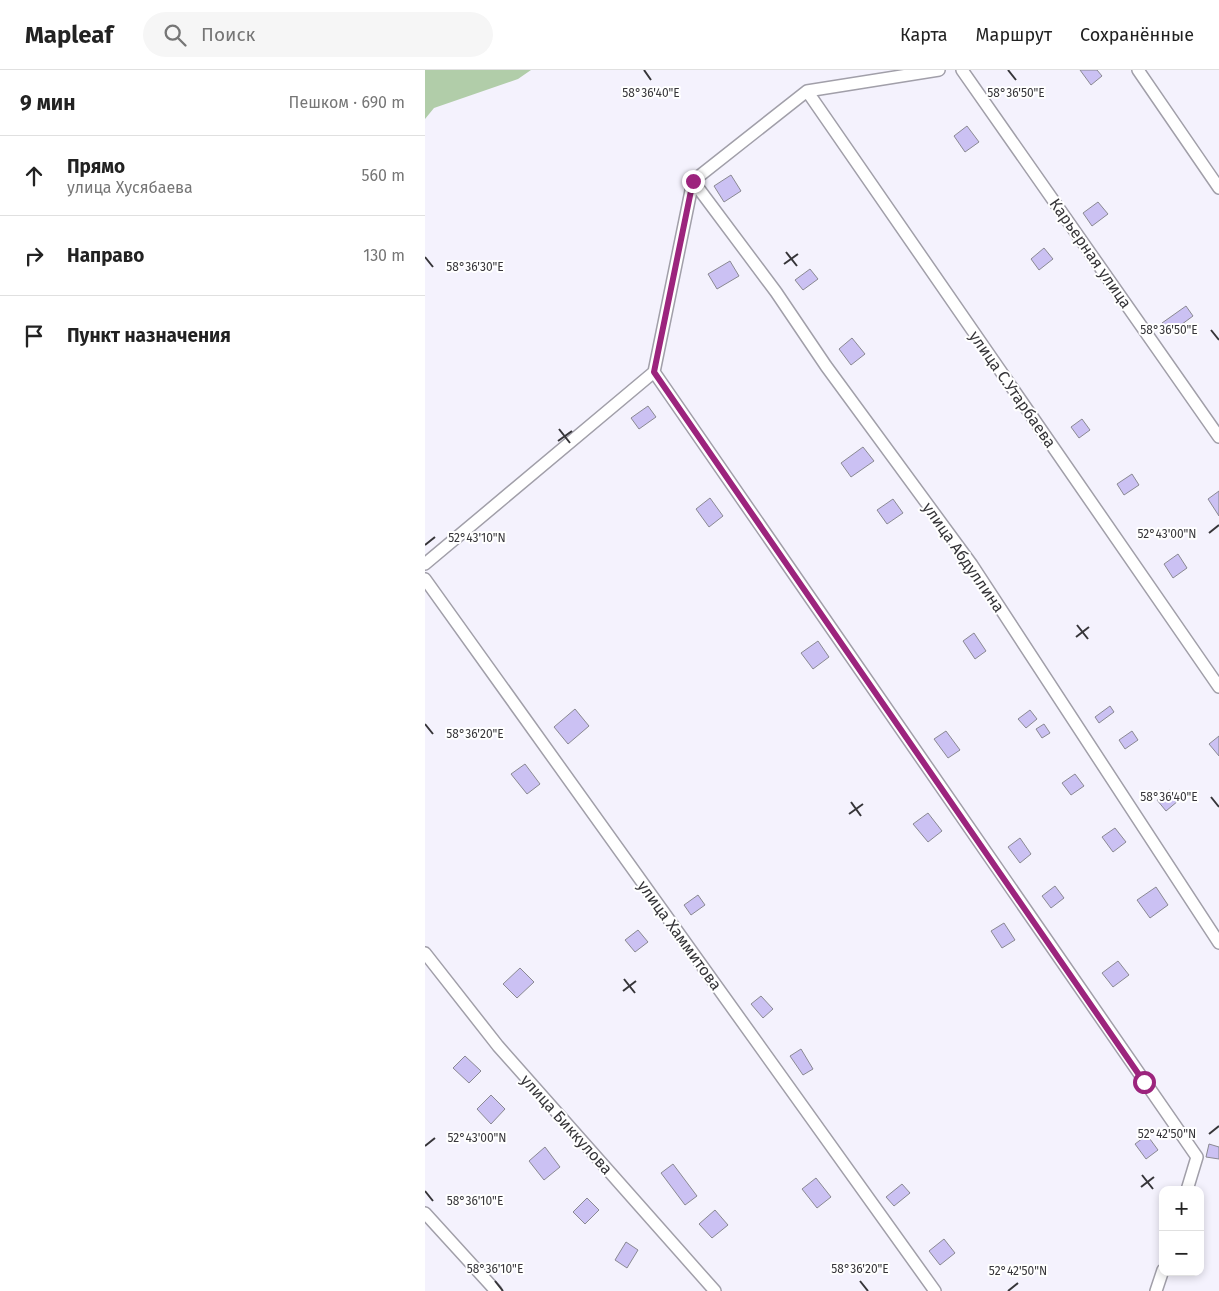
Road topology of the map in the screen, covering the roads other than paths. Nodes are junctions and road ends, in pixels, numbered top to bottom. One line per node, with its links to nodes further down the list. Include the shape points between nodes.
1 (939, 70): 4 (street)
2 (962, 70): 8 (street, Карьерная улица)
3 (1138, 70): 6 (street)
4 (807, 91): 5 (street); 11 (street, улица С.Утарбаева)
5 (693, 181): 7 (street); 12 (street, улица Абдуллина, via 972,565)
6 (1219, 188)
7 (654, 372): 9 (street); 14 (street, via 1197,1157)
8 (1219, 436)
9 (425, 564)
10 (425, 578): 19 (street, улица Хаммитова)
11 (1219, 687)
12 (1219, 943)
13 (425, 953): 18 (street, улица Биккулова, via 498,1046)
14 (1188, 1186)
15 (425, 1213): 17 (street)
16 (1161, 1276): 20 (street)
17 (495, 1291)
18 (715, 1291)
19 (935, 1291)
20 (1157, 1291)

